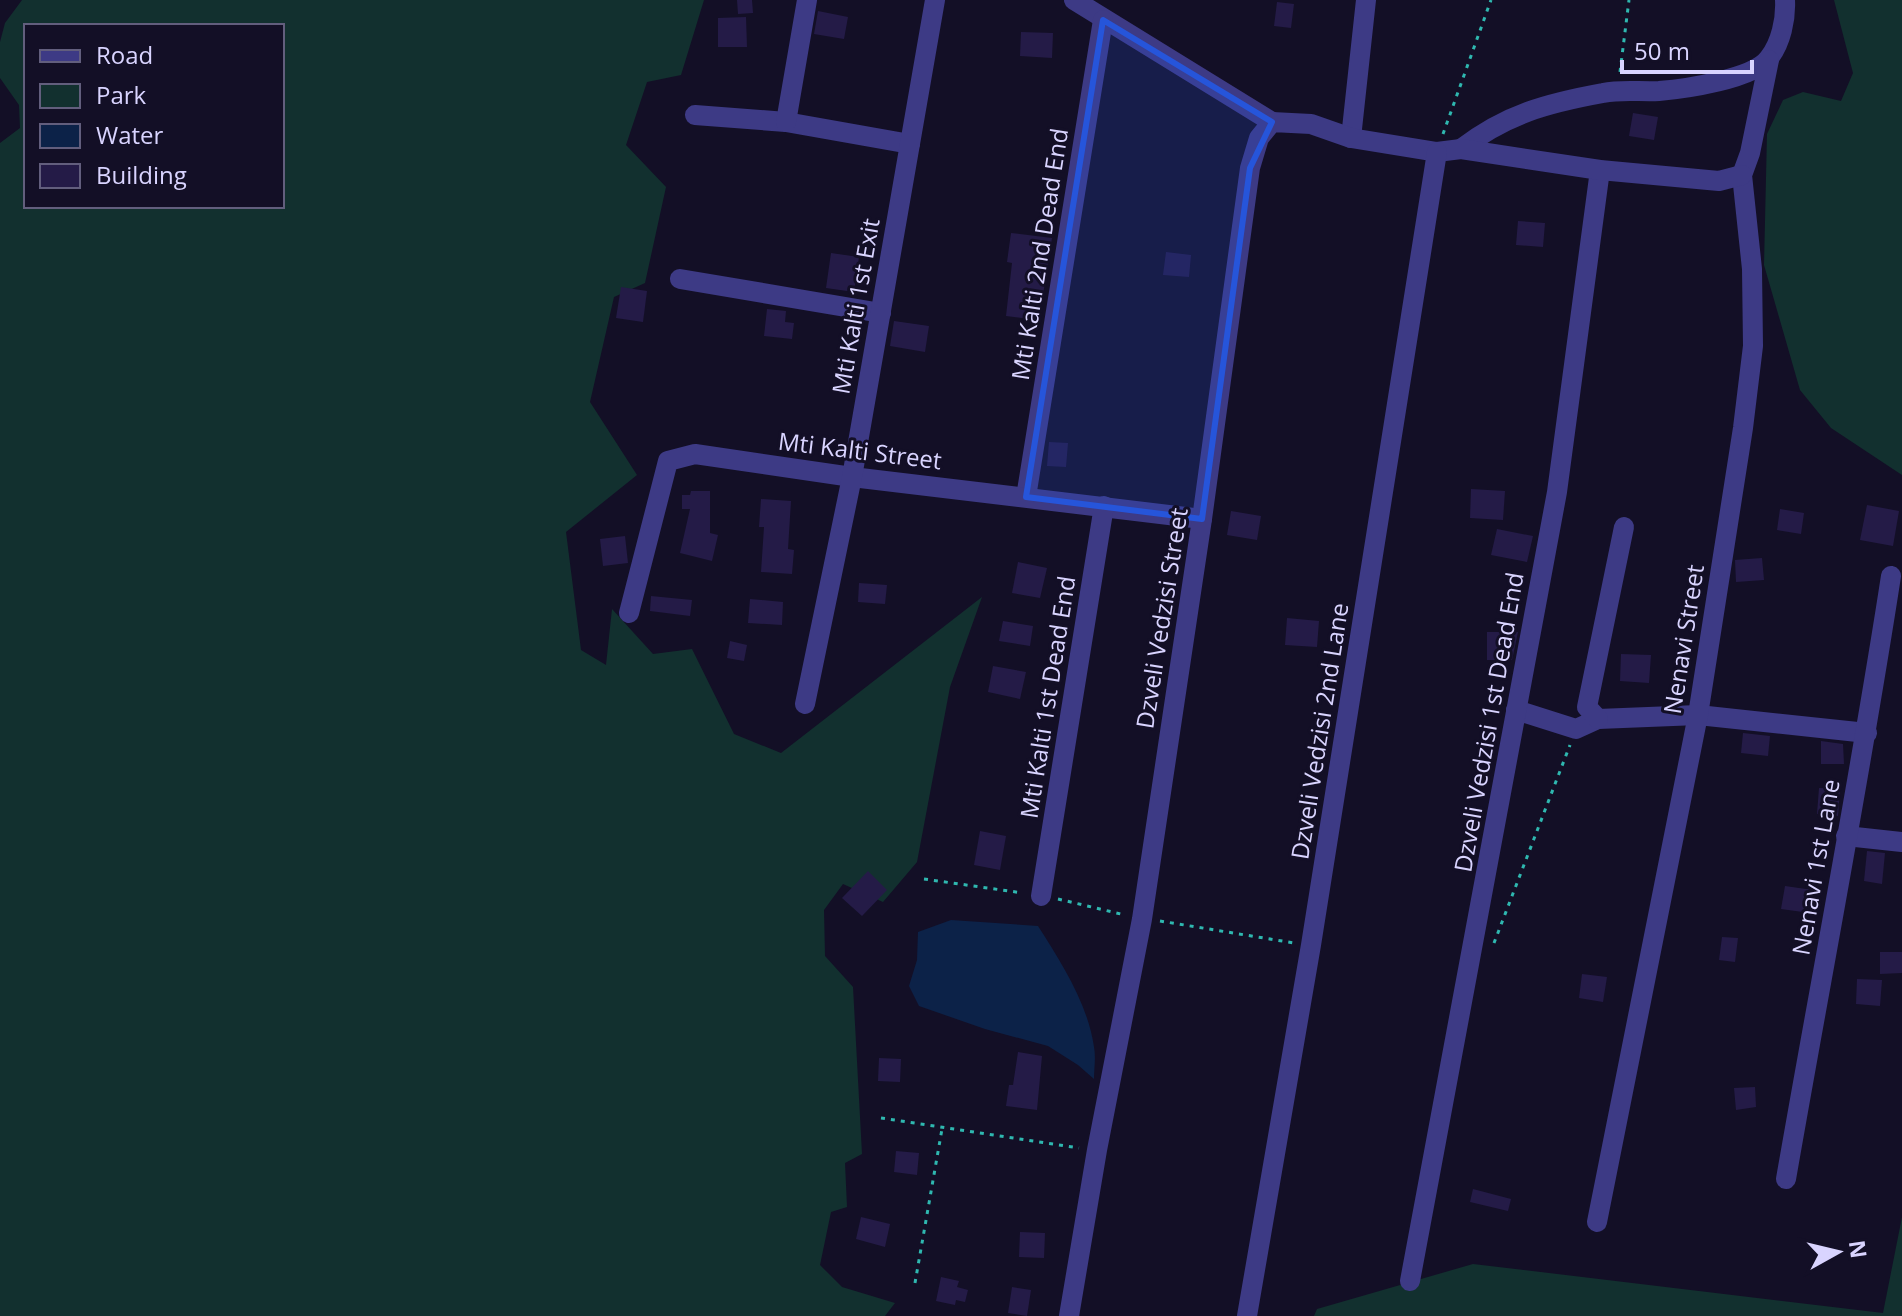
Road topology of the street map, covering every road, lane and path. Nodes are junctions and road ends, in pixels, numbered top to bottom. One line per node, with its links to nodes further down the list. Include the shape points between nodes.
1 (807, 0): 12 (street)
2 (935, 0): 15 (street, Mti Kalti 1st Exit)
3 (1074, 0): 8 (street)
4 (1366, 0): 14 (street)
5 (1491, 0): 17 (path)
6 (1629, 0): 10 (path)
7 (1785, 0): 9 (street, via 1786,20)
8 (1103, 20): 13 (street); 23 (street, Mti Kalti 2nd Dead End)
9 (1769, 60): 10 (street, via 1739,76 1693,87); 19 (street, Nenavi Street)
10 (1618, 91): 16 (street, via 1535,107 1488,128)
11 (695, 115): 12 (street)
12 (786, 122): 15 (street)
13 (1272, 122): 14 (street, via 1311,124); 25 (street, Dzveli Vedzisi Street, via 1259,138 1250,168)
14 (1351, 138): 17 (street)
15 (910, 144): 21 (street, Mti Kalti 1st Exit)
16 (1461, 149): 17 (street); 18 (street)
17 (1437, 152): 40 (street, Dzveli Vedzisi 2nd Lane)
18 (1600, 170): 19 (street, via 1719,181); 30 (street, Dzveli Vedzisi 1st Dead End, via 1557,492)
19 (1742, 175): 31 (street, Nenavi Street, via 1753,346)
20 (680, 279): 21 (street)
21 (881, 313): 22 (street, Mti Kalti 1st Exit)
22 (852, 477): 23 (street, Mti Kalti Street); 28 (street, Mti Kalti Street, via 695,454 668,461); 29 (street, Mti Kalti 1st Exit)
23 (1026, 497): 24 (street, Mti Kalti Street)
24 (1104, 506): 25 (street, Mti Kalti Street); 38 (street, Mti Kalti 1st Dead End)
25 (1202, 519): 39 (street, Dzveli Vedzisi Street)
26 (1624, 527): 32 (street, via 1587,707)
27 (1891, 576): 34 (street, Nenavi 1st Lane)
28 (629, 613)
29 (805, 704)
30 (1516, 710): 33 (street); 47 (street, Dzveli Vedzisi 1st Dead End)
31 (1698, 715): 32 (street); 34 (street); 46 (street, Nenavi Street)
32 (1598, 719): 33 (street)
33 (1576, 729): 41 (path)
34 (1867, 733): 35 (street, Nenavi 1st Lane)
35 (1846, 836): 36 (street); 45 (street, Nenavi 1st Lane)
36 (1902, 842)
37 (924, 879): 38 (path)
38 (1041, 896): 39 (path)
39 (1142, 919): 40 (path); 44 (street, Dzveli Vedzisi Street)
40 (1311, 945): 50 (street, Dzveli Vedzisi 2nd Lane)
41 (1488, 952)
42 (881, 1118): 43 (path)
43 (942, 1127): 44 (path); 48 (path)
44 (1097, 1150): 49 (street, Dzveli Vedzisi Street)
45 (1786, 1179)
46 (1597, 1222)
47 (1410, 1281)
48 (915, 1283)
49 (1069, 1316)
50 (1247, 1316)

